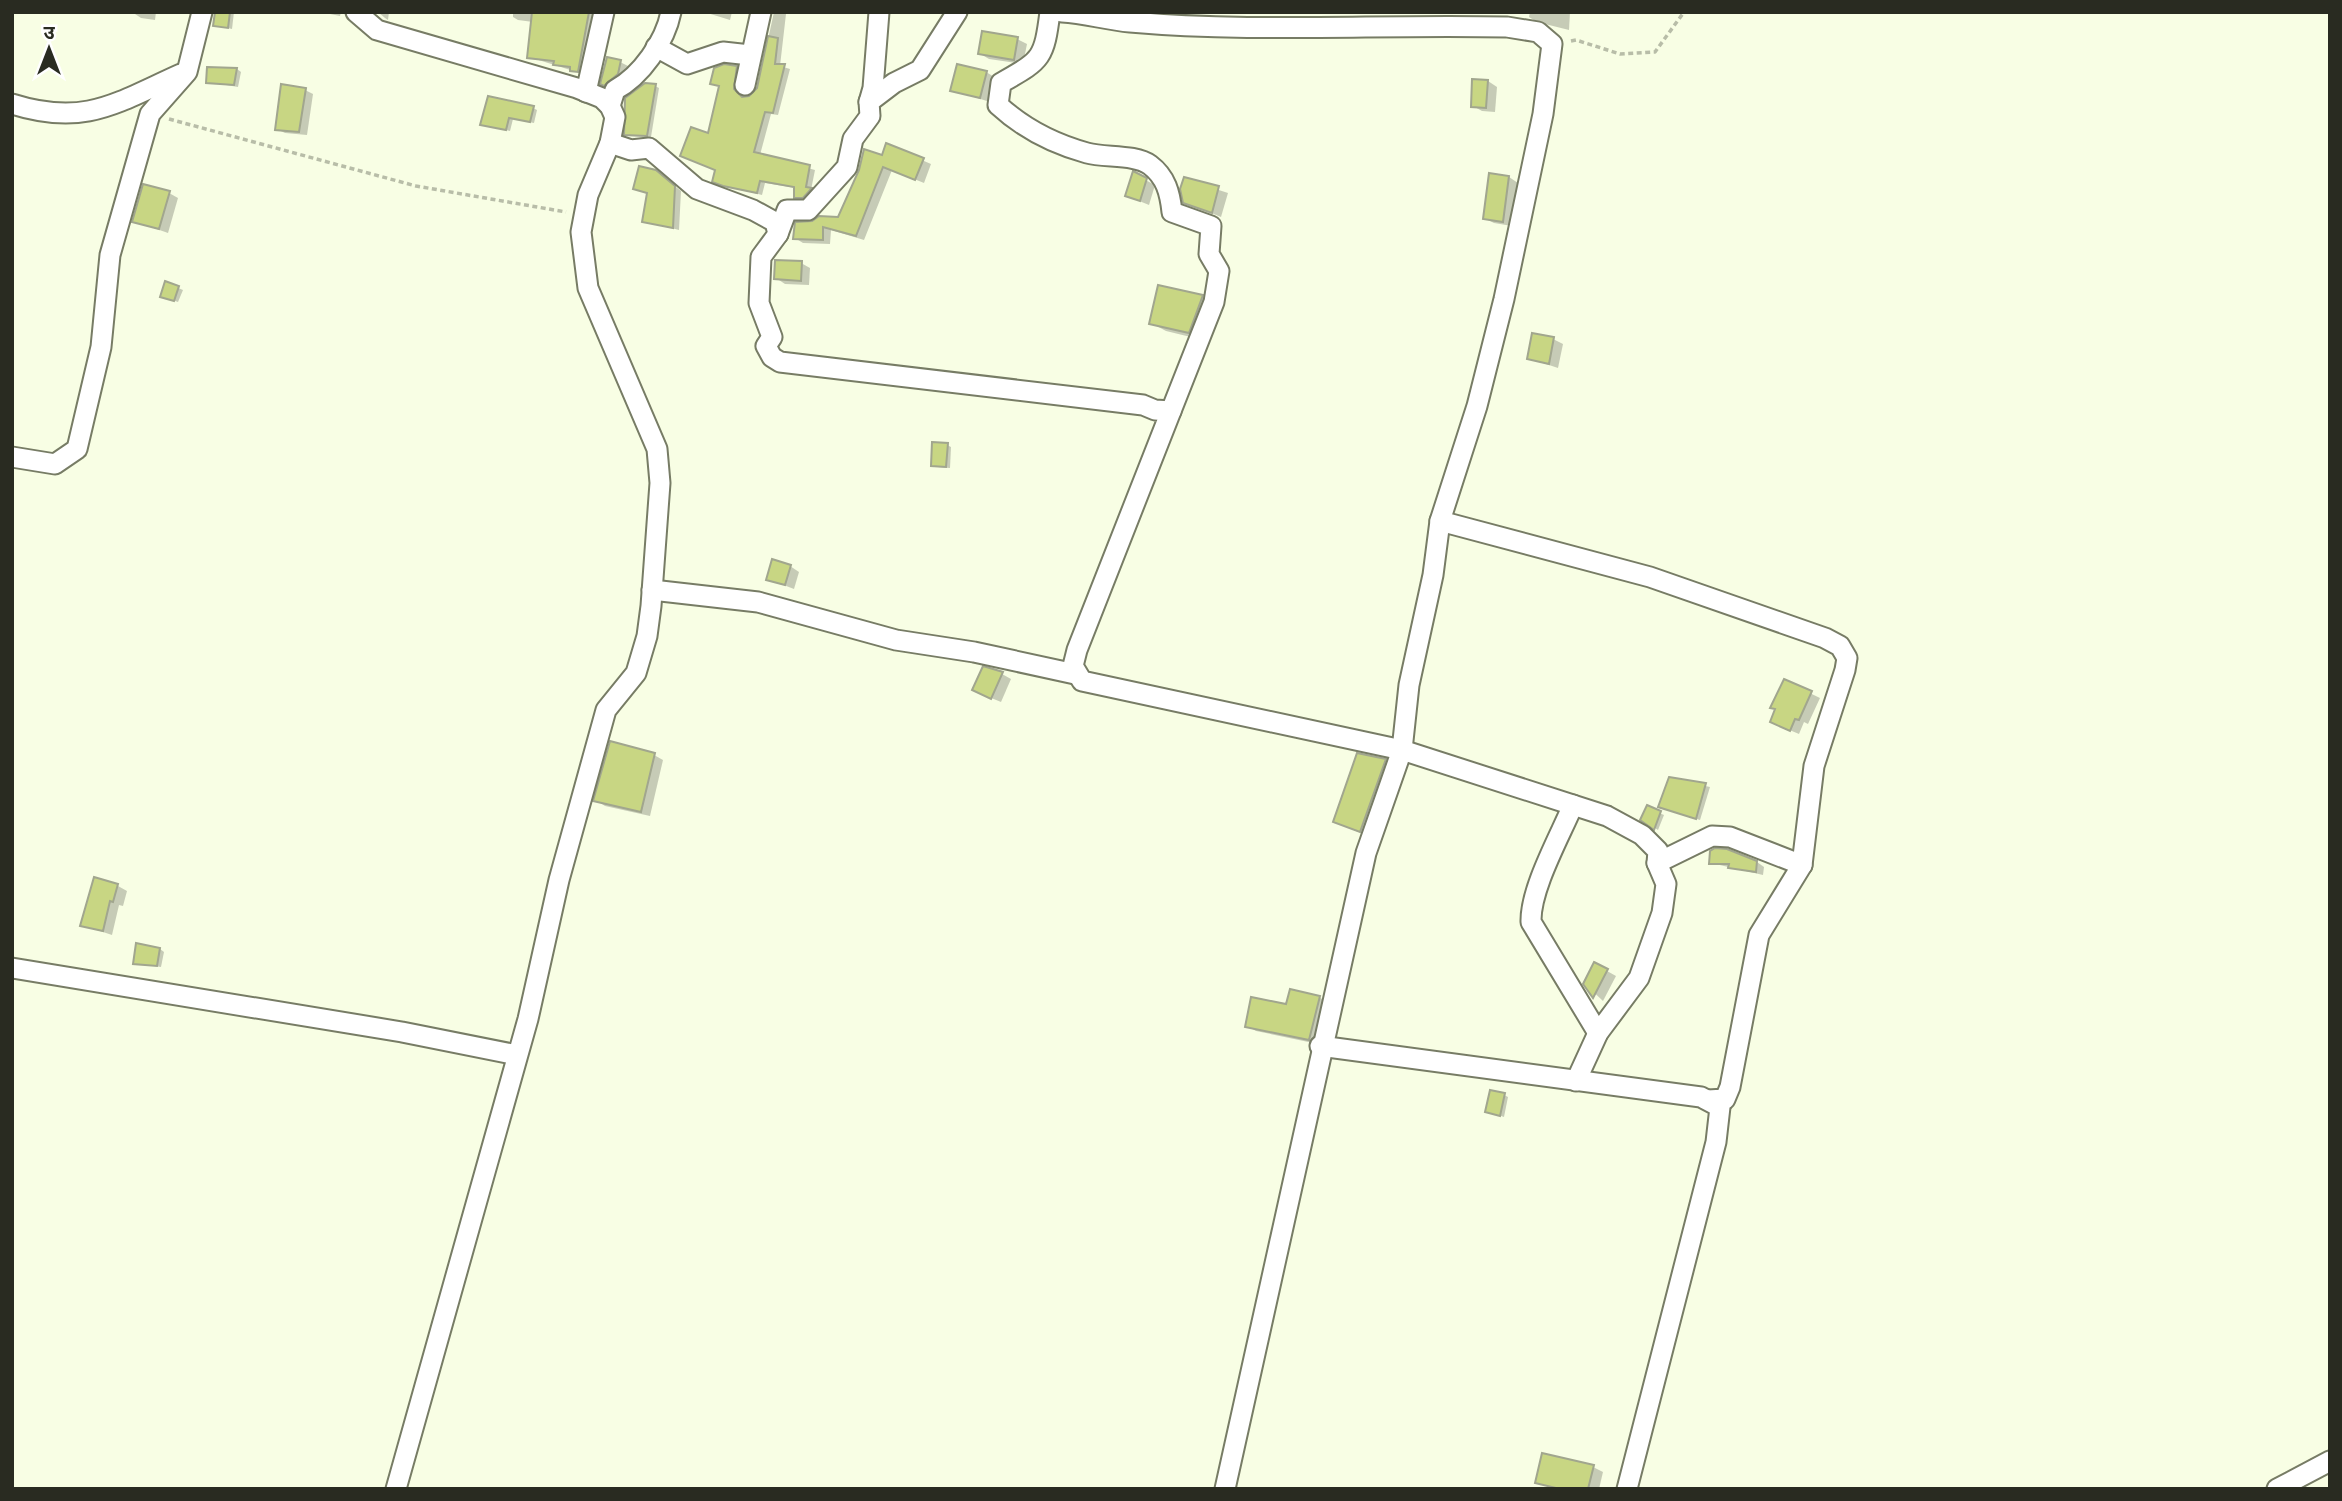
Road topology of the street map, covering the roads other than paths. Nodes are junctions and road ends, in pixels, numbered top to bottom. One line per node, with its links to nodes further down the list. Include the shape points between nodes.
1 (202, 12): 13 (street)
2 (356, 12): 15 (street, via 377,30)
3 (604, 12): 15 (street)
4 (671, 12): 11 (street)
5 (761, 12): 12 (street)
6 (879, 12): 16 (street)
7 (957, 12): 16 (street, via 919,69)
8 (1050, 12): 21 (street, via 1047,38 1036,62 1000,83 998,105 1019,125 1086,153 1147,163 1162,175 1172,212 1211,226 1209,254 1219,271 1214,302)
9 (1062, 12): 10 (street)
10 (1106, 17): 23 (street, via 1337,29 1507,27 1538,32 1552,44 1543,114 1504,299 1477,406)
11 (656, 47): 12 (street, via 687,64 723,52); 18 (street, via 632,81 615,90)
12 (750, 55): 14 (street)
13 (187, 72): 17 (street, via 78,115); 22 (street, via 150,114 110,256 101,347 77,449 55,464)
14 (745, 85)
15 (586, 92): 18 (street)
16 (869, 102): 20 (street, via 870,117 853,139 847,167 808,211 787,211)
17 (12, 104)
18 (610, 106): 19 (street, via 615,117)
19 (610, 143): 20 (street, via 631,150 649,148 697,189 767,216 775,222); 24 (street, via 583,214 581,232 588,288 653,436 660,484)
20 (778, 234): 21 (street, via 761,257 759,303 772,357 780,362)
21 (1171, 411): 25 (street, via 1077,650)
22 (12, 457)
23 (1440, 521): 26 (street, via 1409,685); 29 (street, via 1650,578 1840,646 1847,658 1845,670 1814,766)
24 (652, 590): 25 (street, via 758,602 896,640); 33 (street, via 647,636 636,673 607,710 603,723)
25 (1075, 674): 26 (street, via 1096,685)
26 (1402, 750): 27 (street); 32 (street, via 1366,853)
27 (1573, 805): 28 (street, via 1642,835 1658,851); 31 (street, via 1531,910 1531,922)
28 (1657, 863): 29 (street, via 1712,836 1730,837); 31 (street, via 1666,884 1662,912 1639,978)
29 (1802, 865): 35 (street, via 1759,935 1730,1087 1725,1099)
30 (12, 968): 33 (street)
31 (1598, 1033): 34 (street)
32 (1321, 1046): 34 (street); 38 (street)
33 (517, 1055): 37 (street)
34 (1576, 1081): 35 (street)
35 (1708, 1100): 39 (street, via 1720,1107 1716,1143)
36 (2330, 1461): 40 (street)
37 (396, 1489)
38 (1225, 1489)
39 (1626, 1489)
40 (2277, 1489)

